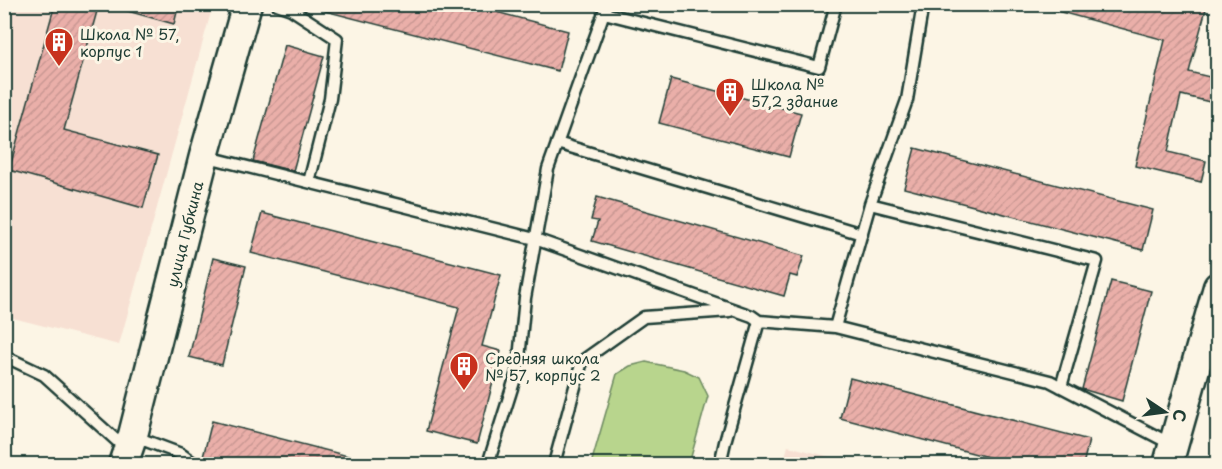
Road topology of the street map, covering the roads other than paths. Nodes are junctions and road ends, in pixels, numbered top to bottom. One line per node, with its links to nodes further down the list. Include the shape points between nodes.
1 (247, 4): 7 (street, улица Губкина)
2 (277, 4): 8 (lane, via 337,39 330,99)
3 (836, 4): 5 (lane, via 819,67)
4 (923, 4): 9 (lane, via 907,100)
5 (603, 7): 6 (lane)
6 (557, 143): 10 (lane); 11 (lane)
7 (204, 156): 8 (lane); 18 (street, улица Губкина)
8 (309, 182): 11 (lane)
9 (870, 204): 10 (lane); 17 (lane, via 1097,261)
10 (862, 234): 15 (lane)
11 (535, 239): 13 (lane); 21 (lane, via 518,369)
12 (1218, 287): 19 (street)
13 (735, 310): 14 (lane); 22 (lane, via 644,317 582,361)
14 (759, 321): 15 (lane); 23 (lane)
15 (835, 327): 17 (lane)
16 (4, 356): 18 (lane, via 44,375)
17 (1061, 387): 19 (lane)
18 (127, 450): 20 (lane, via 181,454)
19 (1171, 455)
20 (195, 465)
21 (488, 465)
22 (554, 465)
23 (720, 465)

